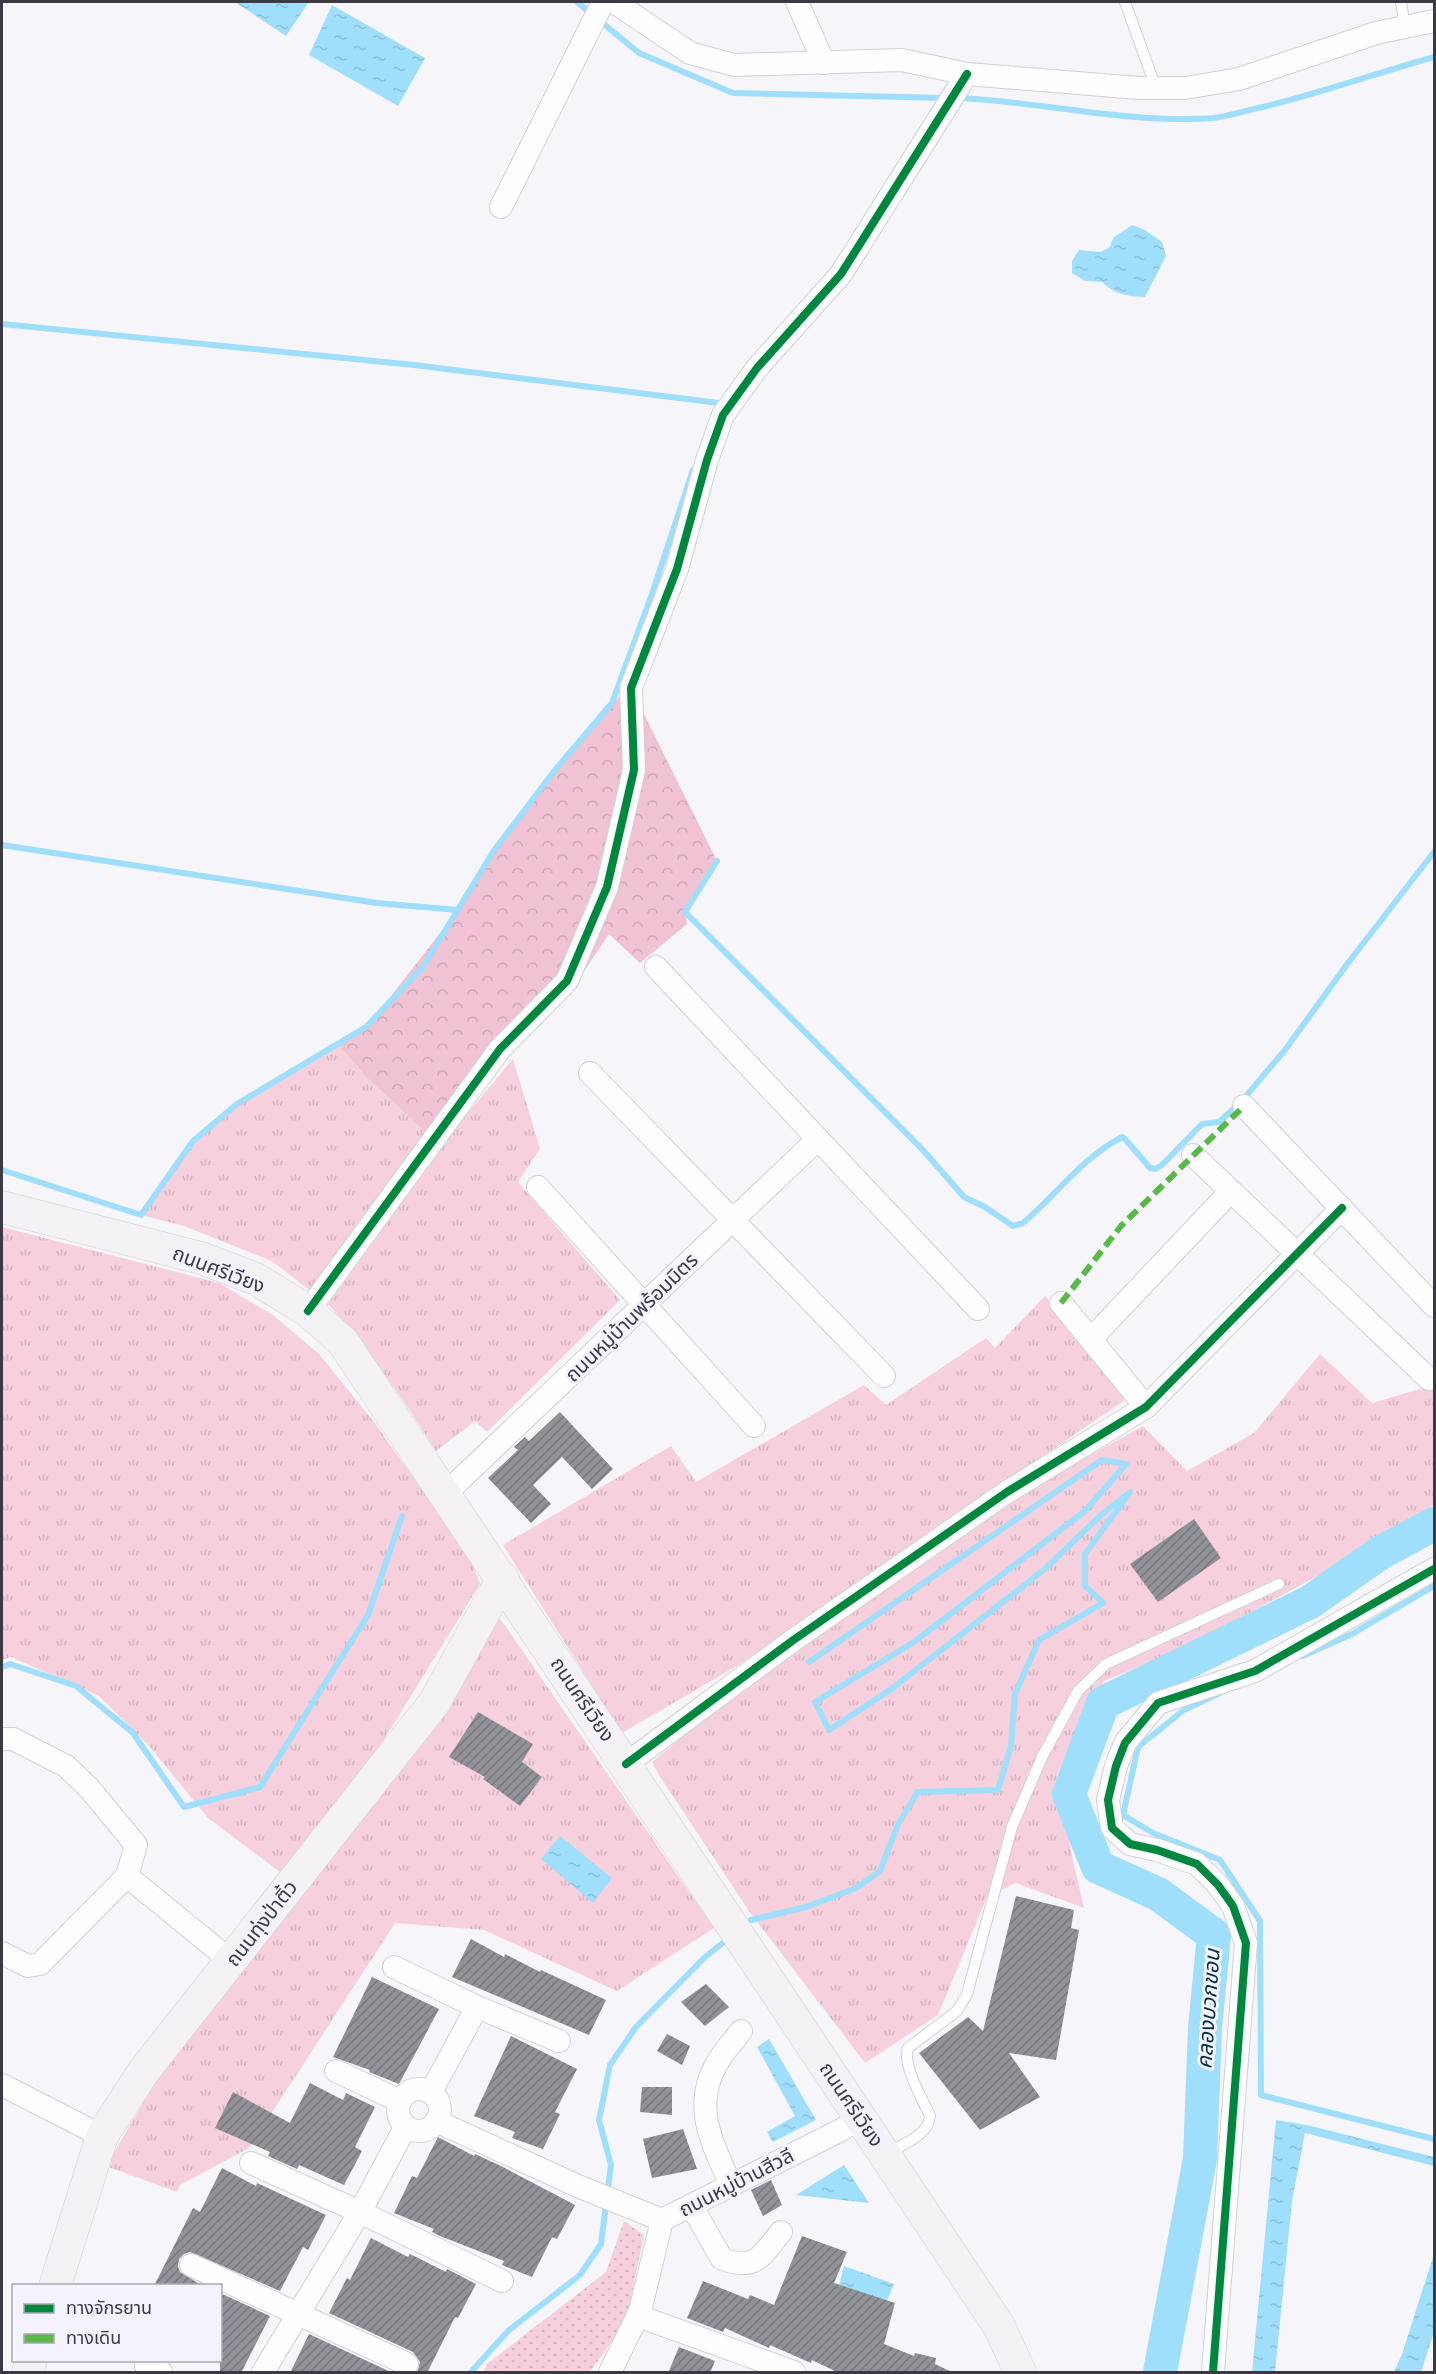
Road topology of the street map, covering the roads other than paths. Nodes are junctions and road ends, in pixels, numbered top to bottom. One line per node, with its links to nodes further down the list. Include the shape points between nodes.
1 (603, 2): 11 (street)
2 (614, 2): 8 (street, via 690,53 734,65)
3 (796, 2): 8 (street)
4 (1125, 2): 10 (lane)
5 (1401, 2): 7 (lane)
6 (1434, 21): 7 (street)
7 (1400, 29): 10 (street, via 1376,33 1239,79 1185,88)
8 (824, 63): 9 (street, via 902,60)
9 (967, 74): 10 (street); 27 (street, via 841,274 757,368 723,416 677,569 631,688 634,771 607,887 567,981 500,1049)
10 (1156, 88)
11 (501, 207)
12 (656, 967): 15 (street)
13 (590, 1073): 21 (street)
14 (1244, 1106): 20 (street)
15 (818, 1139): 21 (street, ถนนหมู่บ้านพร้อมมิตร); 26 (street)
16 (1193, 1155): 18 (street)
17 (538, 1187): 24 (street)
18 (1231, 1191): 22 (street); 28 (street)
19 (2, 1207): 27 (main road, ถนนศรีเวียง, via 201,1258 256,1279)
20 (1342, 1208): 22 (street); 25 (street)
21 (733, 1220): 24 (street, ถนนหมู่บ้านพร้อมมิตร); 29 (street)
22 (1297, 1254): 30 (street); 31 (street)
23 (1061, 1302): 28 (street)
24 (644, 1305): 32 (street); 33 (street, ถนนหมู่บ้านพร้อมมิตร)
25 (1434, 1306)
26 (978, 1309)
27 (308, 1311): 33 (main road, ถนนศรีเวียง, via 343,1342)
28 (1091, 1339): 31 (street)
29 (884, 1376)
30 (1429, 1379)
31 (1146, 1407): 38 (street, via 1007,1492 792,1641)
32 (754, 1426)
33 (445, 1494): 35 (main road, ถนนศรีเวียง)
34 (1434, 1569): 71 (street, via 1255,1671 1158,1703 1125,1743 1116,1766 1108,1800 1112,1828 1130,1844 1197,1864 1233,1906 1246,1943)
35 (502, 1578): 38 (main road, ถนนศรีเวียง); 41 (main road, ถนนทุ่งป่าติ้ว, via 434,1703)
36 (1279, 1584): 54 (lane, via 1106,1664 1078,1691 1042,1757 1012,1827 967,1994 957,2011 906,2053 930,2123 924,2131)
37 (2, 1739): 39 (street, via 13,1739 66,1766 90,1788 136,1845)
38 (626, 1764): 52 (main road, ถนนศรีเวียง)
39 (128, 1876): 40 (street, via 40,1964 28,1966); 41 (street)
40 (2, 1953)
41 (231, 1961): 53 (main road, ถนนทุ่งป่าติ้ว, via 143,2072)
42 (394, 1967): 43 (street)
43 (477, 2007): 45 (street); 48 (street)
44 (741, 2031): 56 (street, via 706,2086 704,2109)
45 (559, 2041)
46 (336, 2071): 49 (street)
47 (2, 2085): 53 (street)
48 (431, 2092): 49 (street, via 417,2089); 50 (street, via 439,2104)
49 (400, 2101): 51 (street, via 398,2115)
50 (436, 2121): 51 (street, via 421,2130); 59 (street)
51 (406, 2126): 58 (street)
52 (843, 2127): 54 (main road, ถนนศรีเวียง); 56 (street, ถนนหมู่บ้านสีวลี)
53 (102, 2136): 63 (main road, ถนนทุ่งป่าติ้ว)
54 (885, 2154): 70 (main road, ถนนศรีเวียง, via 999,2326)
55 (251, 2163): 58 (street)
56 (731, 2185): 57 (street, ถนนหมู่บ้านสีวลี)
57 (691, 2205): 59 (street, ถนนหมู่บ้านสีวลี); 60 (street, via 723,2259 740,2265 758,2259)
58 (360, 2212): 62 (street); 64 (street)
59 (662, 2220): 65 (street, ถนนหมู่บ้านสีวลี)
60 (781, 2232)
61 (190, 2265): 64 (street)
62 (502, 2281)
63 (56, 2284)
64 (298, 2314): 66 (street); 67 (street)
65 (638, 2316): 68 (street, ถนนหมู่บ้านสีวลี); 69 (street)
66 (408, 2364)
67 (263, 2373)
68 (610, 2373)
69 (794, 2373)
70 (1020, 2373)
71 (1213, 2373)

